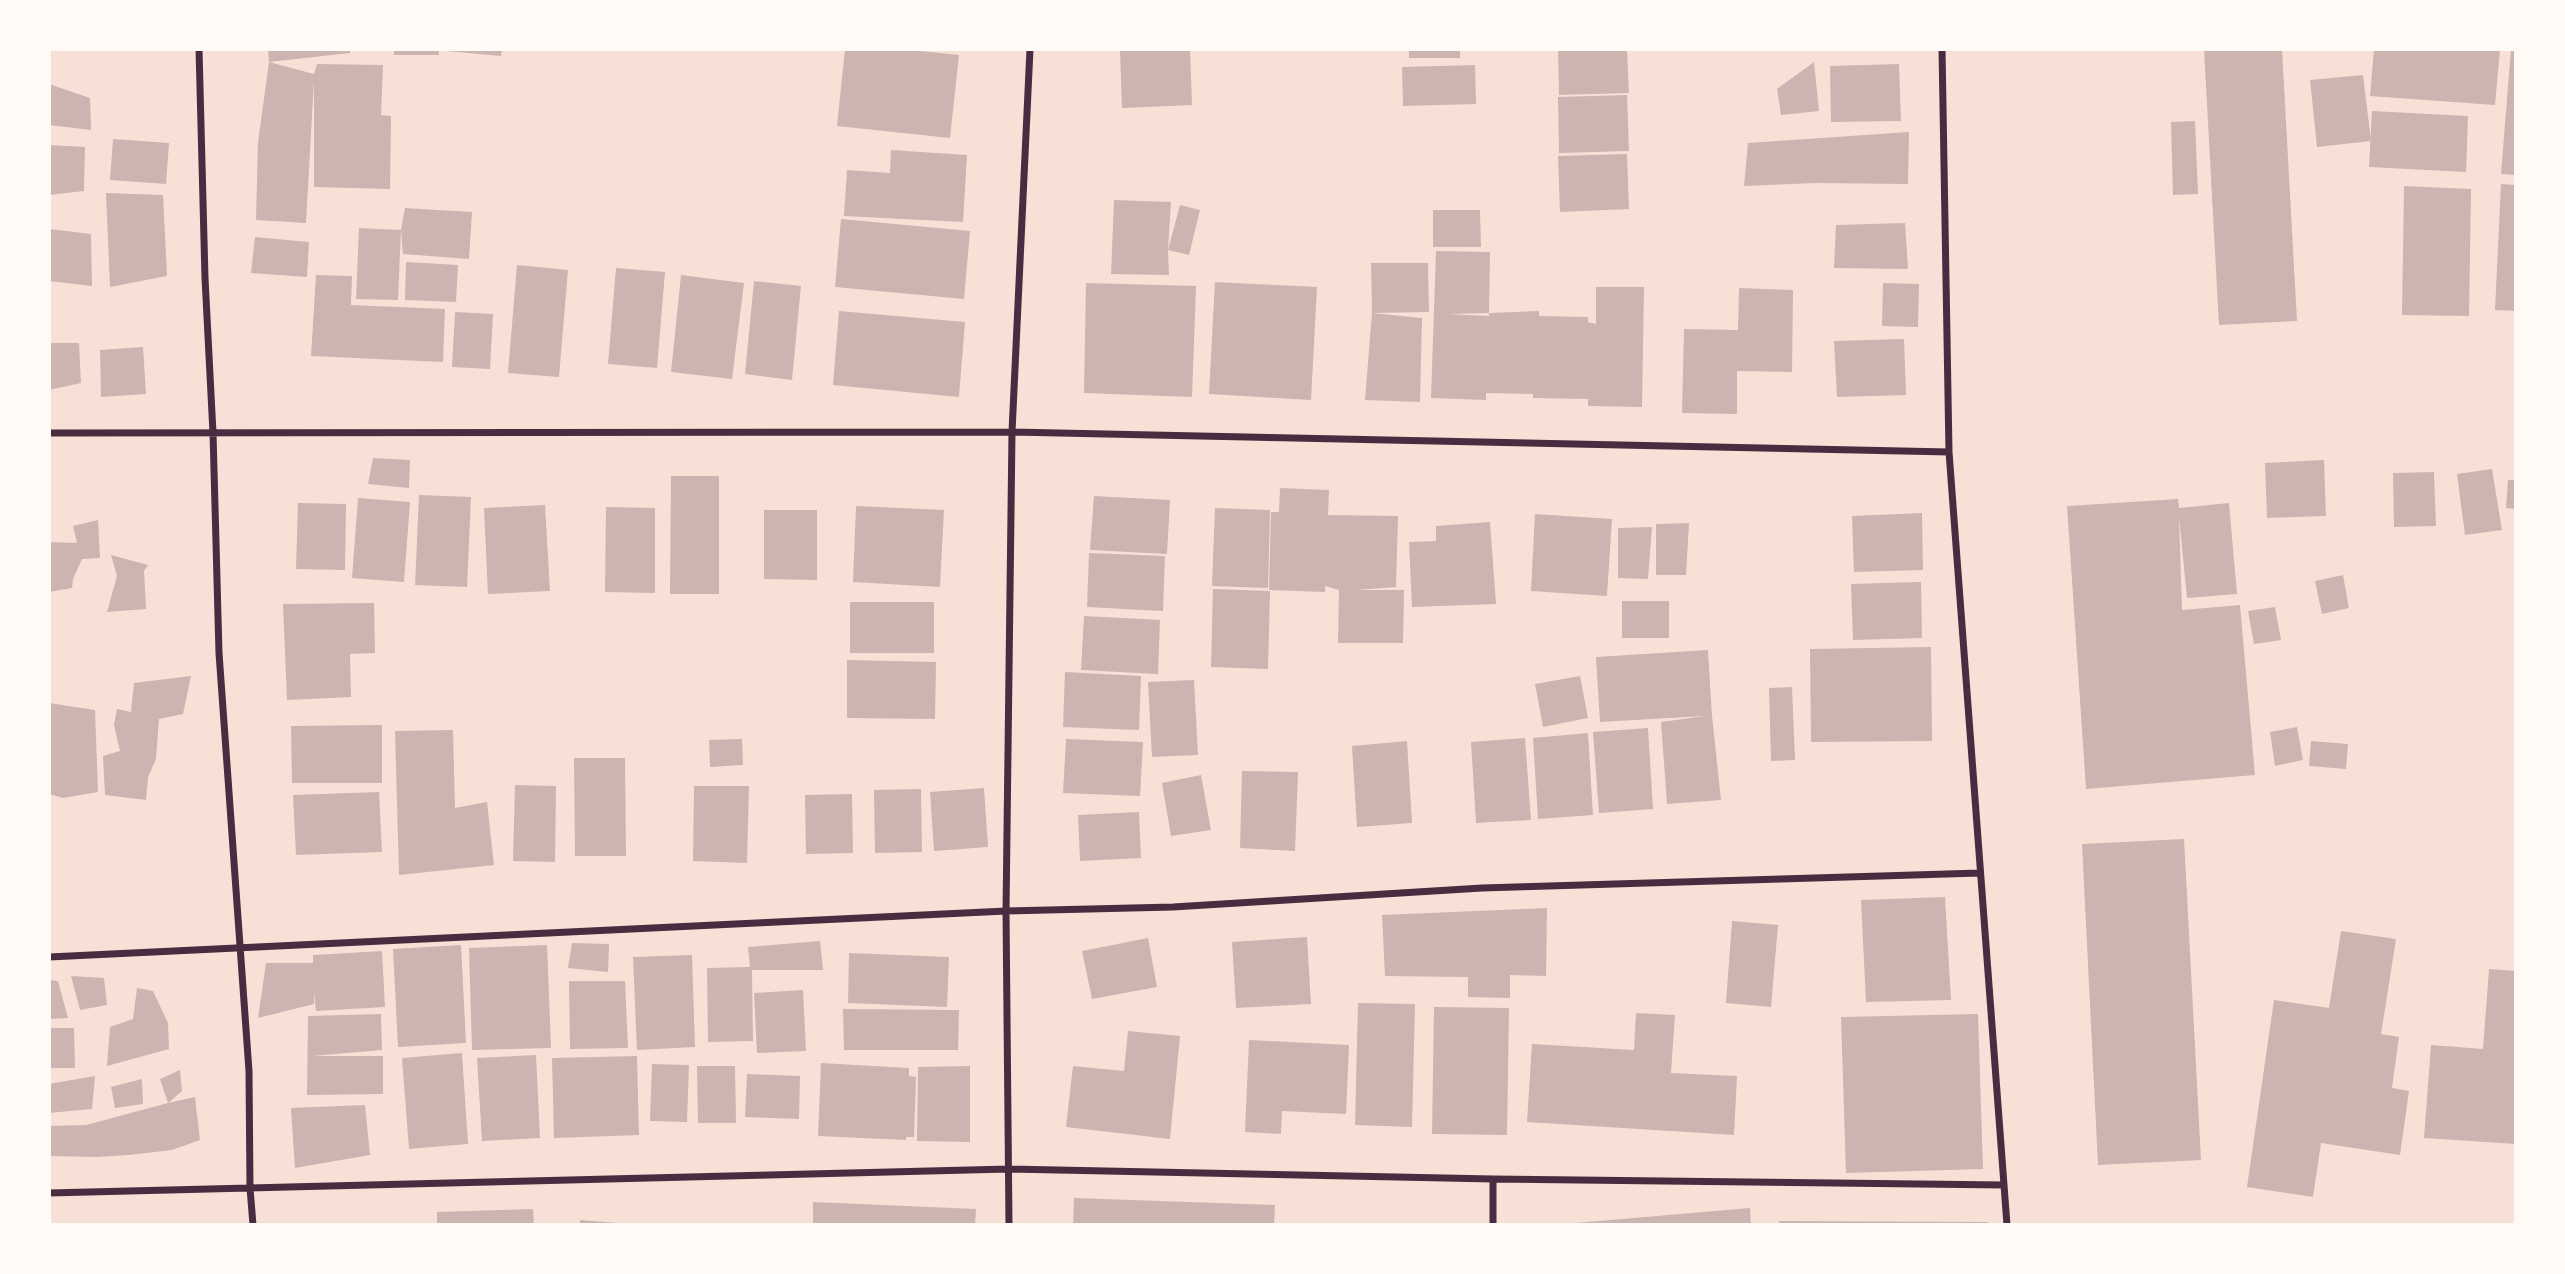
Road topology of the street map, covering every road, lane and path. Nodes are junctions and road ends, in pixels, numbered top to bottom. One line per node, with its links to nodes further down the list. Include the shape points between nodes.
1 (199, 49): 6 (street)
2 (1030, 49): 4 (street)
3 (1942, 49): 7 (street)
4 (1012, 432): 6 (street); 7 (street); 9 (street)
5 (49, 433): 6 (street)
6 (213, 433): 10 (street, via 219,653)
7 (1950, 452): 8 (street)
8 (1980, 873): 9 (street, via 1482,888 1173,907); 14 (street)
9 (1006, 911): 10 (street); 12 (street)
10 (239, 949): 11 (street); 15 (street, via 249,1071)
11 (49, 957)
12 (1009, 1169): 13 (street); 15 (street); 18 (street)
13 (1493, 1180): 14 (street); 19 (street)
14 (2004, 1185): 20 (street)
15 (250, 1188): 16 (street); 17 (street)
16 (49, 1193)
17 (253, 1225)
18 (1009, 1225)
19 (1493, 1225)
20 (2007, 1225)

